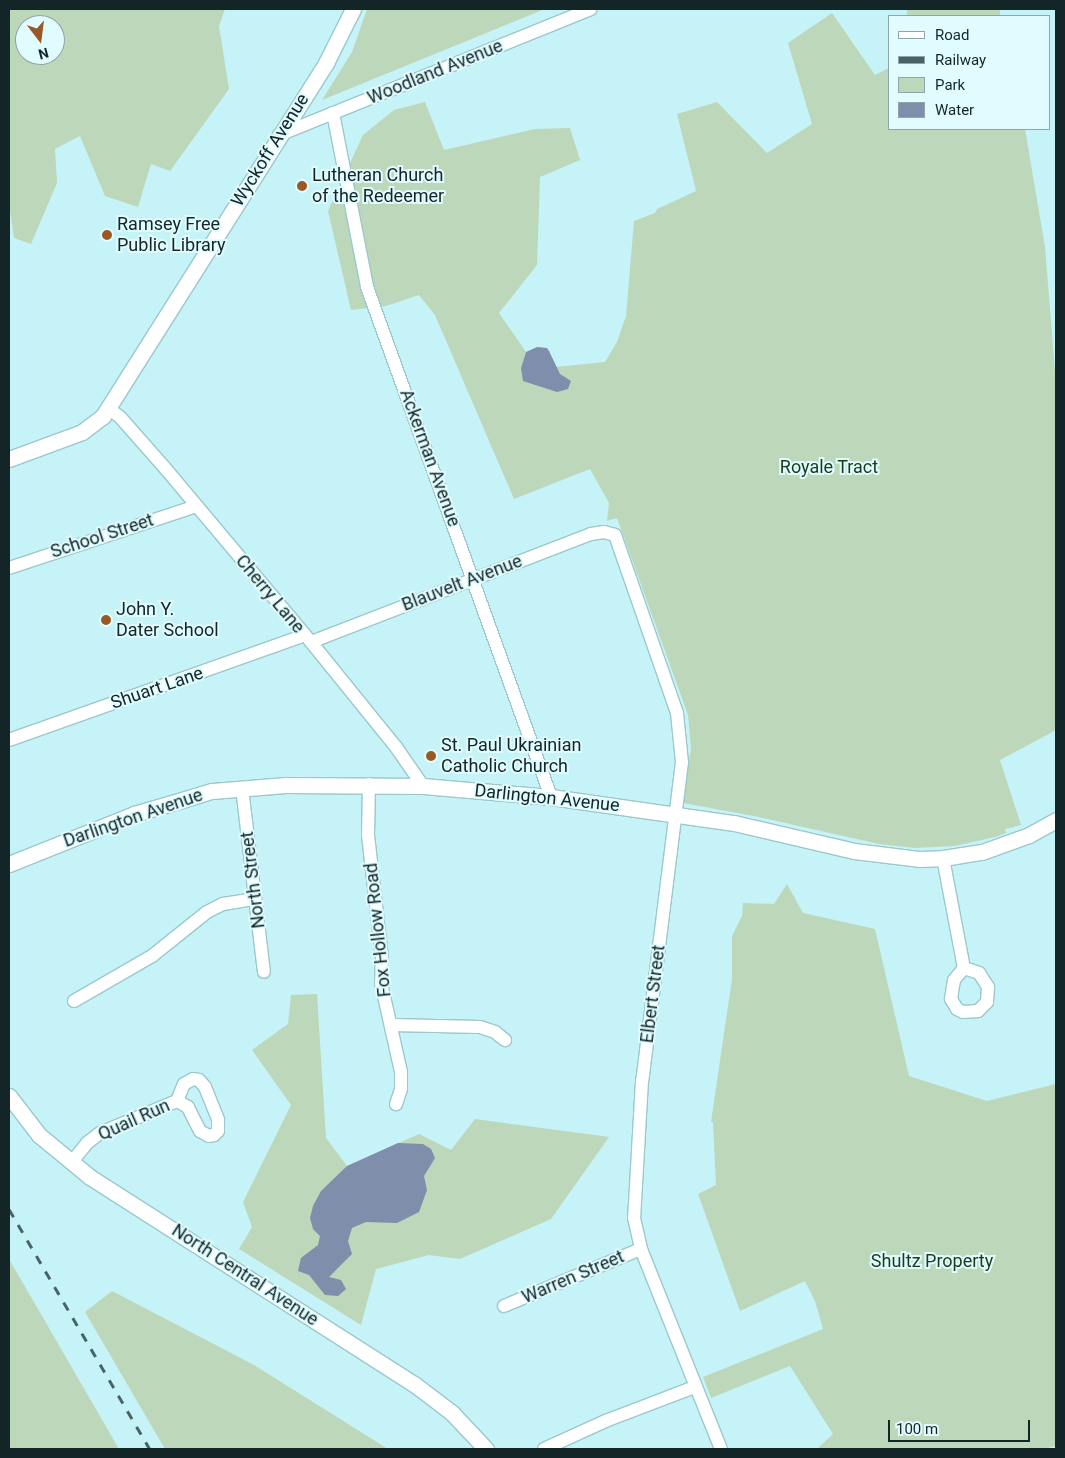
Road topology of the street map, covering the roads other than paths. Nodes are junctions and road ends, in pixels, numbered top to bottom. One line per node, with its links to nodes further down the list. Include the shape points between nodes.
1 (353, 9): 4 (main road, Wyckoff Avenue, via 326,63)
2 (591, 9): 3 (street, Woodland Avenue)
3 (333, 114): 4 (street, Woodland Avenue); 10 (street, Ackerman Avenue, via 367,287)
4 (279, 135): 5 (main road, Wyckoff Avenue)
5 (106, 412): 6 (main road, via 82,432); 7 (street, Cherry Lane, via 120,417)
6 (9, 459)
7 (196, 506): 9 (street, School Street); 11 (street, Cherry Lane)
8 (615, 535): 10 (street, Blauvelt Avenue, via 604,532 591,534); 17 (street, Elbert Street, via 676,713 682,762)
9 (9, 568)
10 (474, 578): 11 (street, Blauvelt Avenue); 16 (street, Ackerman Avenue)
11 (308, 639): 12 (street, Shuart Lane); 14 (street, Cherry Lane)
12 (9, 740)
13 (368, 784): 14 (main road, Darlington Avenue); 15 (main road, Darlington Avenue); 25 (street, Fox Hollow Road, via 368,835 382,958 381,983)
14 (424, 786): 16 (main road, Darlington Avenue)
15 (242, 788): 20 (main road, Darlington Avenue, via 212,791 134,814); 21 (street, North Street)
16 (552, 796): 17 (main road, Darlington Avenue)
17 (676, 813): 19 (main road, Darlington Avenue, via 752,826 854,851 893,857); 31 (street, Elbert Street, via 642,1081 634,1218)
18 (1056, 820): 19 (main road, Darlington Avenue, via 1006,845)
19 (943, 858): 22 (street)
20 (9, 864)
21 (254, 899): 23 (street, North Street); 24 (street, via 223,904 207,912 152,956)
22 (964, 968)
23 (264, 972)
24 (74, 1001)
25 (392, 1025): 26 (street, via 480,1027); 29 (street, Fox Hollow Road, via 401,1072 401,1089)
26 (505, 1040)
27 (9, 1096): 30 (main road, North Central Avenue, via 39,1135)
28 (178, 1101): 30 (street, Quail Run, via 100,1133 86,1143)
29 (396, 1104)
30 (71, 1163): 34 (main road, North Central Avenue, via 414,1384 452,1413)
31 (641, 1249): 32 (street, Warren Street); 33 (street, Elbert Street)
32 (504, 1306)
33 (696, 1387): 35 (street, via 608,1420); 36 (street, Elbert Street)
34 (486, 1449)
35 (544, 1449)
36 (721, 1449)

